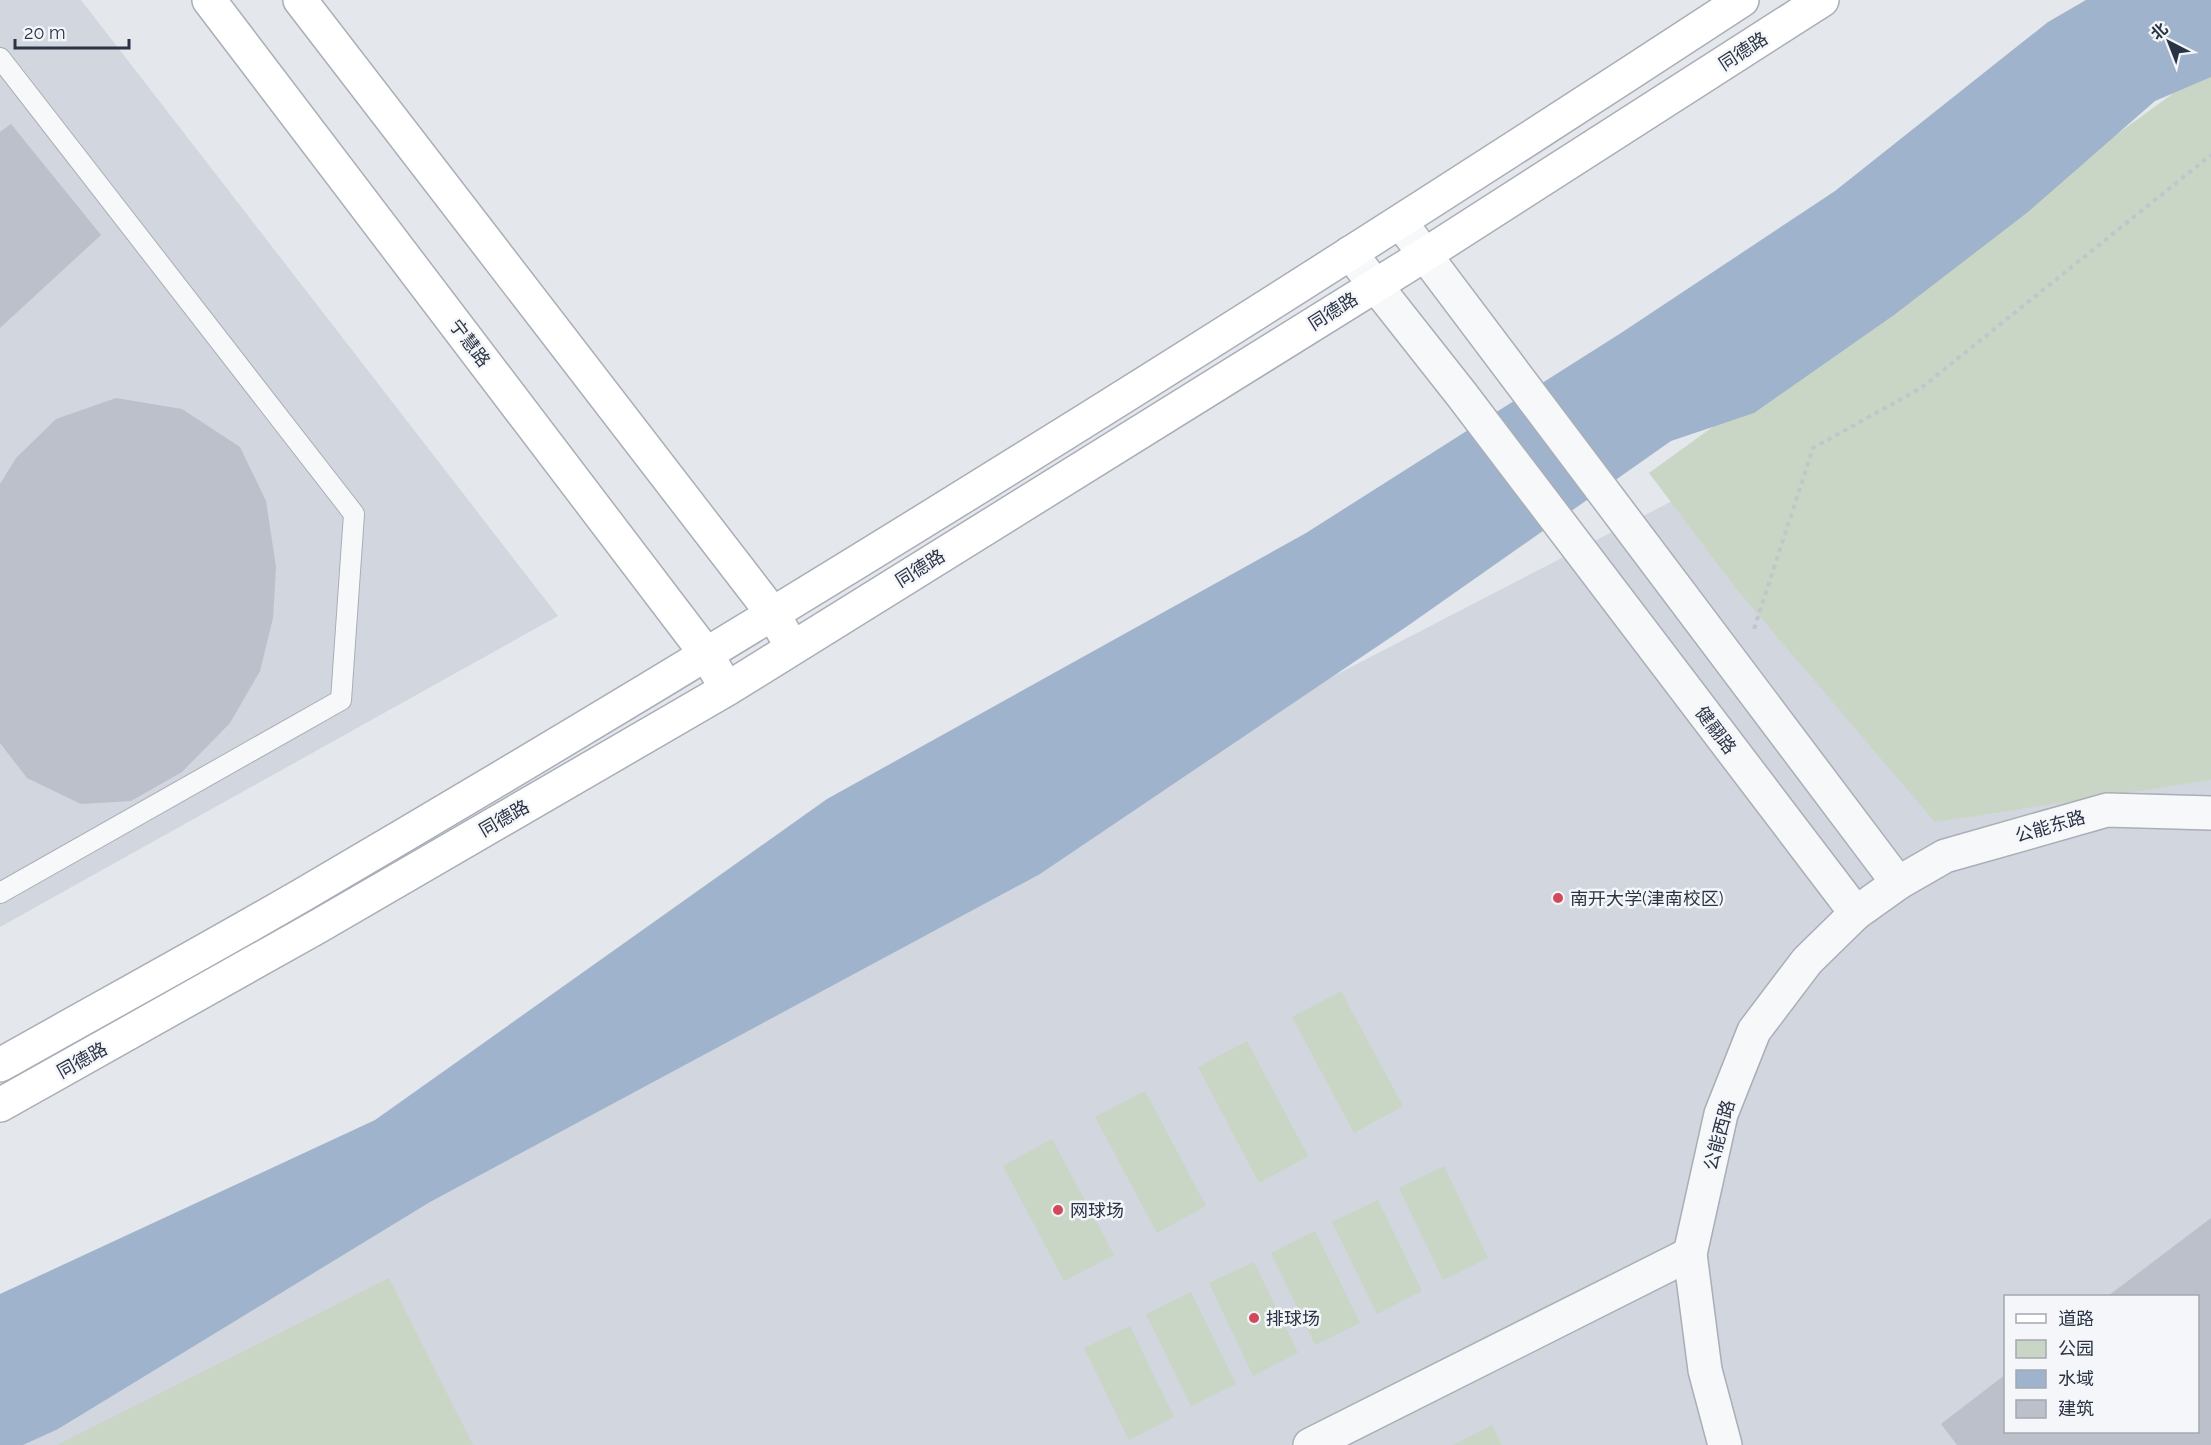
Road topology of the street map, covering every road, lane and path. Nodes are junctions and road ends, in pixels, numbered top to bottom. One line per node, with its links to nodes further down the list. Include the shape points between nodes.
1 (209, 0): 13 (main road, 宁慧路)
2 (300, 0): 11 (main road)
3 (1742, 0): 7 (main road, 同德路)
4 (1822, 0): 9 (main road, 同德路)
5 (0, 58): 18 (lane, via 354,514 341,700)
6 (2211, 155): 14 (path, via 1921,388 1813,448)
7 (1401, 223): 8 (main road, 同德路); 9 (street)
8 (1350, 254): 10 (street, 健翮路); 11 (main road, 同德路)
9 (1423, 256): 10 (main road, 同德路); 14 (street)
10 (1374, 285): 12 (main road, 同德路); 19 (street, 健翮路, via 1462,394)
11 (773, 614): 12 (main road); 13 (main road, 同德路)
12 (793, 647): 15 (main road, 同德路)
13 (707, 655): 15 (main road, 宁慧路); 20 (main road, 同德路, via 301,896)
14 (1740, 675): 17 (street)
15 (727, 689): 21 (main road, 同德路)
16 (2211, 813): 17 (street, 公能东路, via 2107,810 1945,856)
17 (1898, 883): 19 (street, 公能西路)
18 (0, 893)
19 (1856, 913): 22 (street, 公能西路, via 1807,962 1754,1030 1721,1114)
20 (0, 1065)
21 (0, 1106)
22 (1690, 1254): 23 (street); 24 (street, 公能西路, via 1705,1370)
23 (1311, 1445)
24 (1725, 1445)

